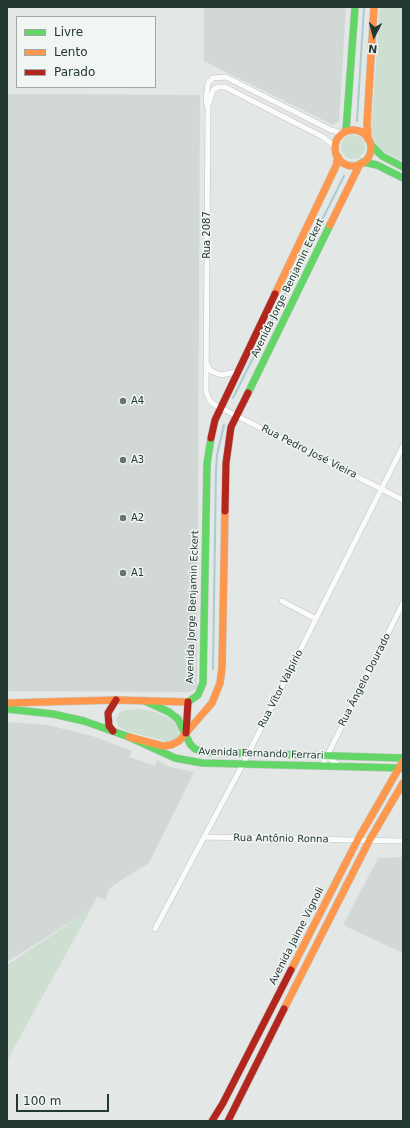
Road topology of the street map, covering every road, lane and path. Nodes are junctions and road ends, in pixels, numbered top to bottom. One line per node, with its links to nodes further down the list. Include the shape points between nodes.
1 (355, 7): 4 (street)
2 (374, 7): 5 (street, via 367,124)
3 (208, 109): 4 (street, Rua 2087, via 208,82 213,78 226,77 331,130); 6 (street, via 213,90 225,87 323,137 332,144); 10 (street, Rua 2087)
4 (344, 132): 5 (street, via 361,132); 6 (street, via 336,141)
5 (370, 142): 7 (street, via 370,155); 8 (street, via 374,150)
6 (336, 154): 7 (street, via 347,165); 11 (street, Avenida Jorge Benjamin Eckert, via 336,166)
7 (361, 163): 9 (street, via 377,165); 13 (street, Avenida Jorge Benjamin Eckert)
8 (403, 167)
9 (403, 178)
10 (206, 362): 11 (street, via 211,370 220,375); 12 (street, Rua 2087, via 206,392 210,401)
11 (237, 372): 12 (street, Avenida Jorge Benjamin Eckert)
12 (218, 406): 13 (street, Rua Pedro José Vieira); 22 (street, Avenida Jorge Benjamin Eckert, via 207,464 202,683 198,695)
13 (236, 415): 15 (street, Rua Pedro José Vieira); 26 (street, Avenida Jorge Benjamin Eckert, via 230,433 226,462 220,683 212,703)
14 (403, 446): 15 (street, Rua Vítor Valpírio)
15 (381, 489): 16 (street, Rua Pedro José Vieira); 19 (street, Rua Vítor Valpírio)
16 (403, 500)
17 (282, 601): 19 (street)
18 (403, 604): 29 (street, Rua Ângelo Dourado)
19 (316, 619): 28 (street, Rua Vítor Valpírio)
20 (116, 700): 21 (street, Avenida Fernando Ferrari); 23 (street, Avenida Fernando Ferrari); 25 (street, via 108,713 109,726)
21 (144, 701): 22 (street, Avenida Fernando Ferrari); 26 (street, Avenida Fernando Ferrari, via 169,712 178,719)
22 (188, 702): 26 (street)
23 (7, 703)
24 (7, 710): 25 (street, Avenida Fernando Ferrari, via 53,714)
25 (113, 731): 27 (street, Avenida Fernando Ferrari)
26 (186, 733): 27 (street, Avenida Jorge Benjamin Eckert, via 179,741 167,745); 28 (street, Avenida Fernando Ferrari, via 190,744 204,752)
27 (129, 737): 30 (street, Avenida Fernando Ferrari, via 175,758 202,763)
28 (249, 754): 29 (street, Avenida Fernando Ferrari); 30 (street, Rua Vítor Valpírio)
29 (326, 756): 31 (street, Avenida Fernando Ferrari); 32 (street, Rua Ângelo Dourado); 33 (street)
30 (244, 764): 32 (street, Avenida Fernando Ferrari); 35 (street, Rua Vítor Valpírio)
31 (402, 764): 33 (street, Avenida Fernando Ferrari); 36 (street, Avenida Jaime Vignoli)
32 (322, 766): 33 (street, Avenida Fernando Ferrari)
33 (344, 767)
34 (403, 783): 37 (street)
35 (204, 837): 36 (street, Rua Antônio Ronna); 39 (street, Rua Vítor Valpírio)
36 (357, 841): 37 (street, Rua Antônio Ronna); 40 (street, Avenida Jaime Vignoli)
37 (369, 841): 38 (street, Rua Antônio Ronna); 41 (street)
38 (403, 841)
39 (155, 929)
40 (249, 1053): 41 (street); 42 (street, Avenida Jaime Vignoli)
41 (259, 1059): 43 (street)
42 (212, 1121)
43 (228, 1121)

